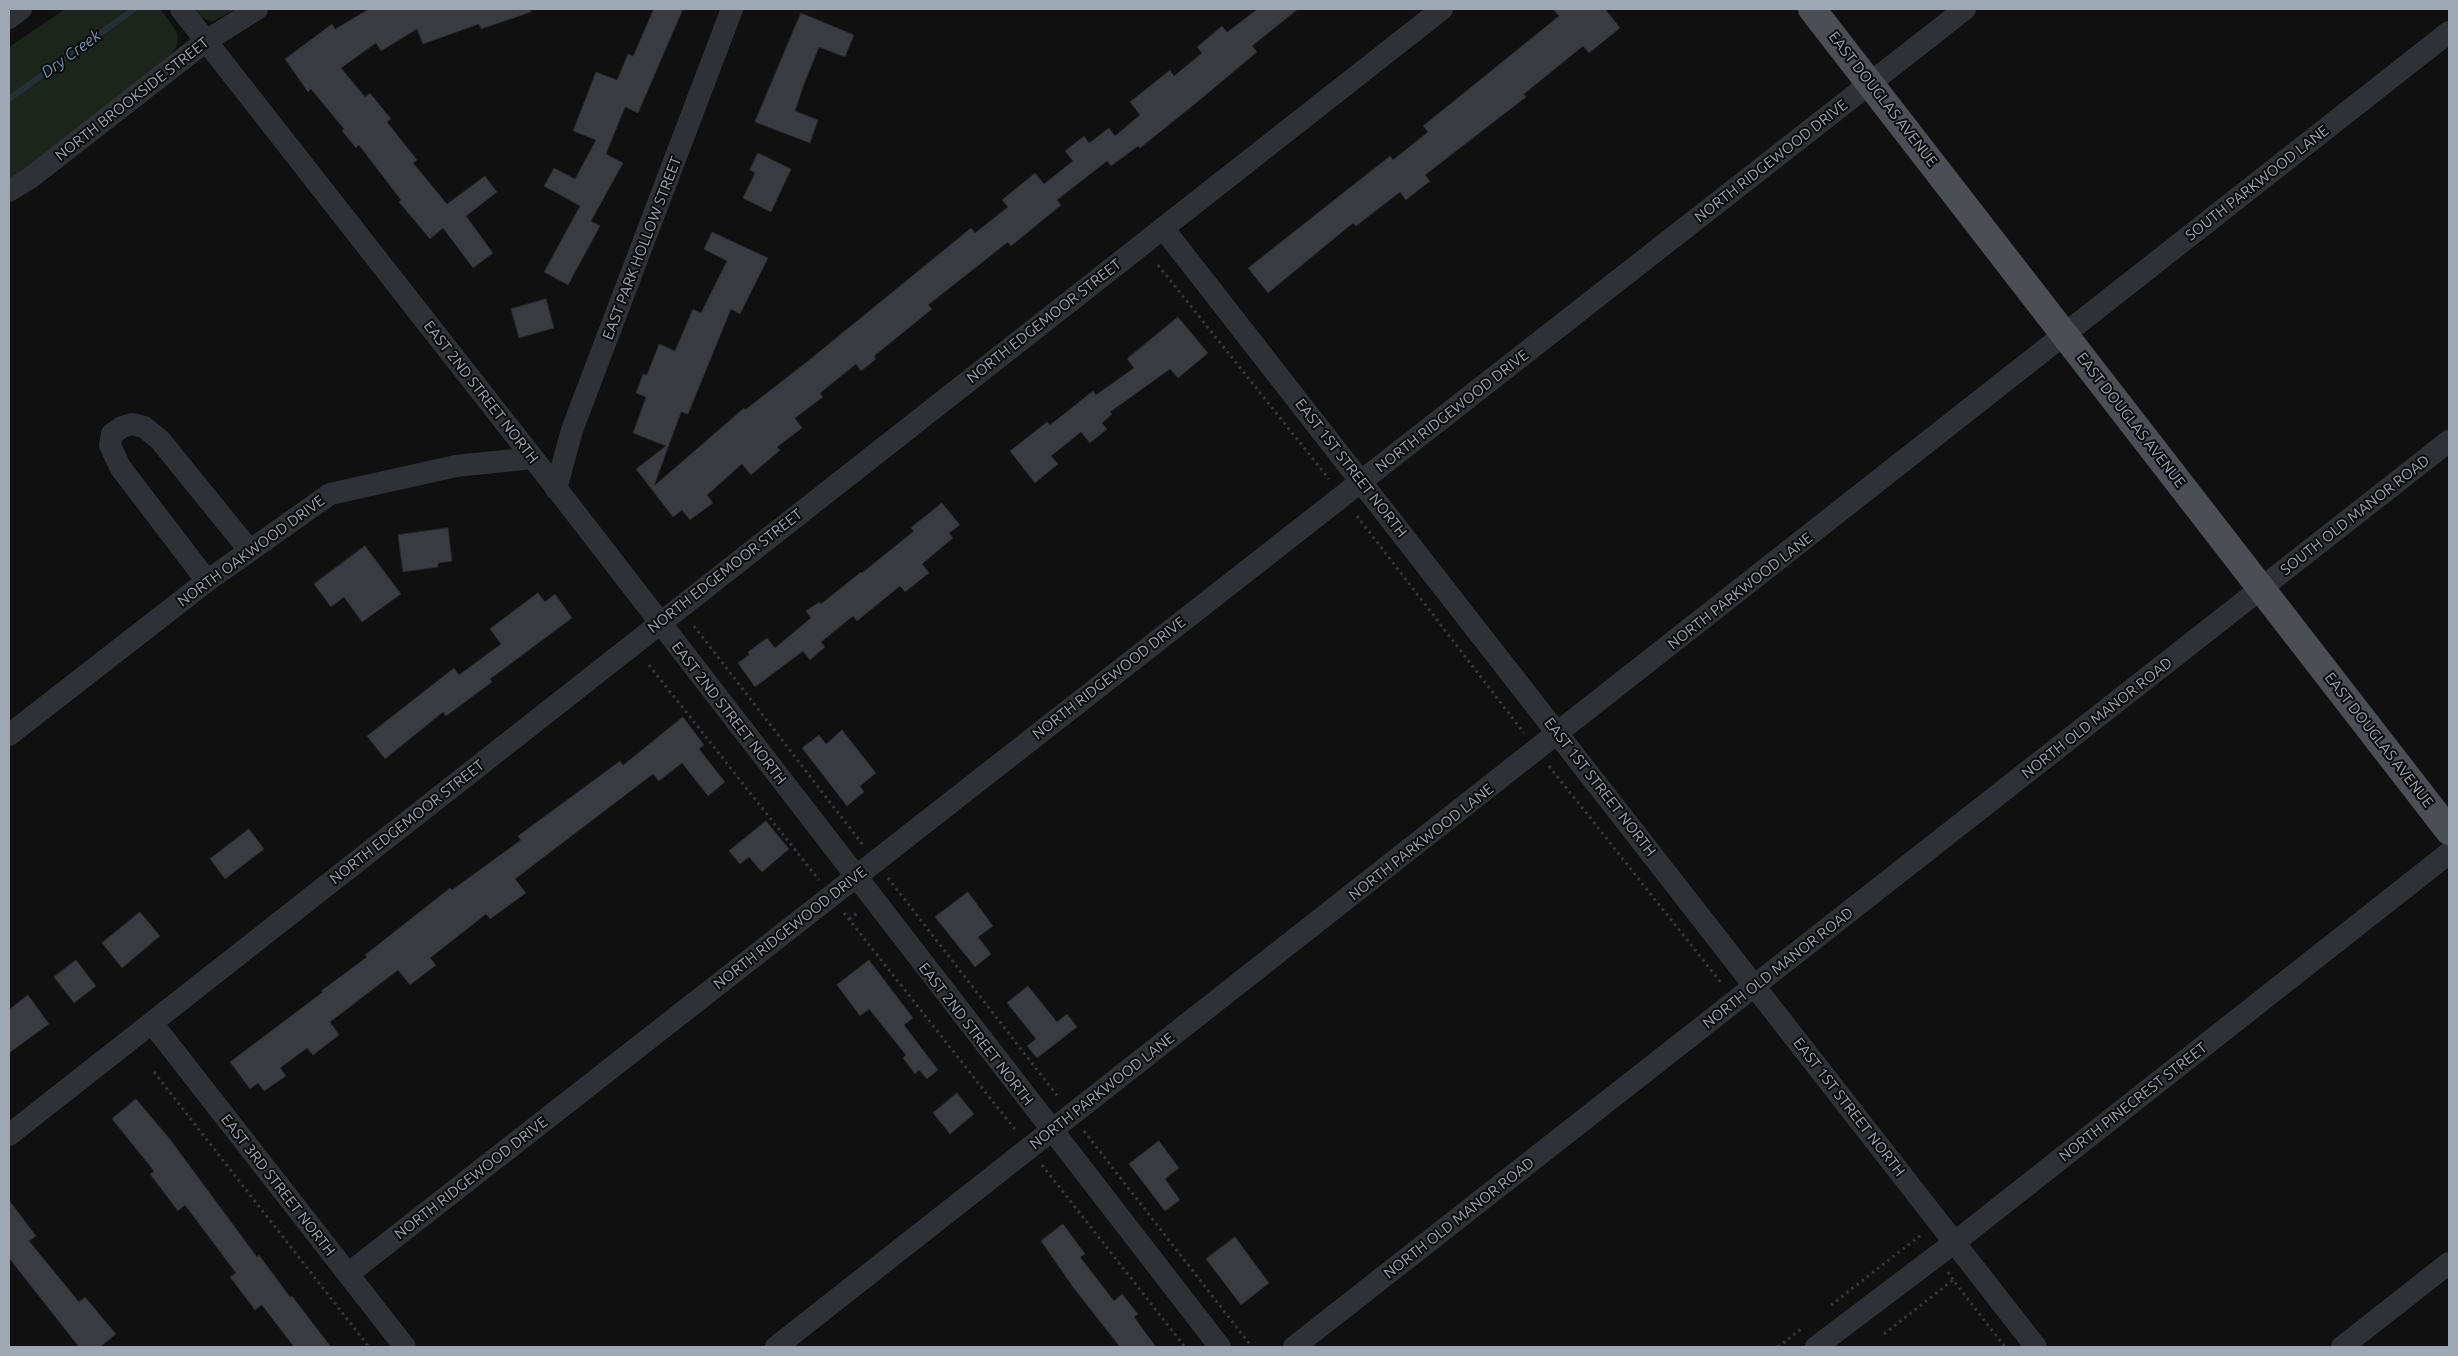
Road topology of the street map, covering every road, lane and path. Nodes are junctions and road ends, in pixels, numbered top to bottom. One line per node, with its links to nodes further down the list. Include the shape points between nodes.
1 (20, 9): 7 (street)
2 (256, 9): 8 (street, NORTH BROOKSIDE STREET)
3 (732, 9): 18 (street, EAST PARK HOLLOW STREET, via 572,430)
4 (1442, 9): 12 (street, NORTH EDGEMOOR STREET)
5 (1812, 9): 10 (main road, EAST DOUGLAS AVENUE)
6 (1965, 9): 10 (street, NORTH RIDGEWOOD DRIVE)
7 (9, 18)
8 (193, 24): 11 (street, NORTH BROOKSIDE STREET, via 30,178); 16 (street, EAST 2ND STREET NORTH)
9 (2449, 32): 14 (street, SOUTH PARKWOOD LANE)
10 (1871, 83): 14 (main road, EAST DOUGLAS AVENUE); 17 (street, NORTH RIDGEWOOD DRIVE)
11 (9, 192)
12 (1163, 228): 17 (street, EAST 1ST STREET NORTH); 23 (street, NORTH EDGEMOOR STREET)
13 (1158, 264): 19 (path)
14 (2065, 335): 22 (main road, EAST DOUGLAS AVENUE); 26 (street, NORTH PARKWOOD LANE)
15 (2449, 441): 22 (street, SOUTH OLD MANOR ROAD)
16 (533, 458): 18 (street, EAST 2ND STREET NORTH); 20 (street, NORTH OAKWOOD DRIVE, via 456,466 330,494)
17 (1362, 482): 19 (street, NORTH RIDGEWOOD DRIVE); 26 (street, EAST 1ST STREET NORTH)
18 (556, 489): 23 (street, EAST 2ND STREET NORTH)
19 (1342, 497): 28 (path); 31 (street, NORTH RIDGEWOOD DRIVE)
20 (250, 551): 21 (street, NORTH OAKWOOD DRIVE); 21 (street, via 160,440 144,427 122,426 112,434 110,445 120,466)
21 (207, 581): 27 (street, NORTH OAKWOOD DRIVE)
22 (2262, 590): 29 (main road, EAST DOUGLAS AVENUE); 34 (street, NORTH OLD MANOR ROAD)
23 (660, 623): 32 (street, EAST 2ND STREET NORTH); 36 (street, NORTH EDGEMOOR STREET)
24 (694, 626): 31 (path)
25 (650, 664): 33 (path)
26 (1559, 734): 28 (street, NORTH PARKWOOD LANE); 34 (street, EAST 1ST STREET NORTH)
27 (9, 735)
28 (1537, 751): 35 (path); 38 (street, NORTH PARKWOOD LANE)
29 (2449, 831)
30 (2449, 854): 44 (street, NORTH PINECREST STREET)
31 (875, 861): 32 (street, NORTH RIDGEWOOD DRIVE); 38 (path)
32 (855, 876): 33 (street, NORTH RIDGEWOOD DRIVE); 39 (street, EAST 2ND STREET NORTH)
33 (831, 896): 41 (path); 47 (street, NORTH RIDGEWOOD DRIVE)
34 (1755, 986): 35 (street, NORTH OLD MANOR ROAD); 44 (street, EAST 1ST STREET NORTH)
35 (1736, 1001): 58 (street, NORTH OLD MANOR ROAD)
36 (152, 1024): 40 (street, NORTH EDGEMOOR STREET); 47 (street, EAST 3RD STREET NORTH)
37 (154, 1072): 52 (path)
38 (1072, 1115): 39 (street, NORTH PARKWOOD LANE); 57 (path)
39 (1051, 1131): 41 (street, NORTH PARKWOOD LANE); 56 (street, EAST 2ND STREET NORTH)
40 (9, 1135)
41 (1030, 1148): 54 (street, NORTH PARKWOOD LANE); 55 (path)
42 (1915, 1228): 43 (path)
43 (1921, 1235): 45 (path); 49 (path)
44 (1955, 1242): 45 (street, NORTH PINECREST STREET); 62 (street, EAST 1ST STREET NORTH)
45 (1936, 1256): 48 (path); 60 (street, NORTH PINECREST STREET)
46 (2449, 1263): 63 (street)
47 (348, 1274): 53 (street, EAST 3RD STREET NORTH)
48 (1953, 1280): 51 (path); 61 (path)
49 (1831, 1306)
50 (1808, 1324): 59 (path)
51 (1884, 1334)
52 (369, 1347)
53 (405, 1347)
54 (776, 1347)
55 (1185, 1347)
56 (1220, 1347)
57 (1252, 1347)
58 (1294, 1347)
59 (1778, 1347)
60 (1816, 1347)
61 (2005, 1347)
62 (2036, 1347)
63 (2342, 1347)

